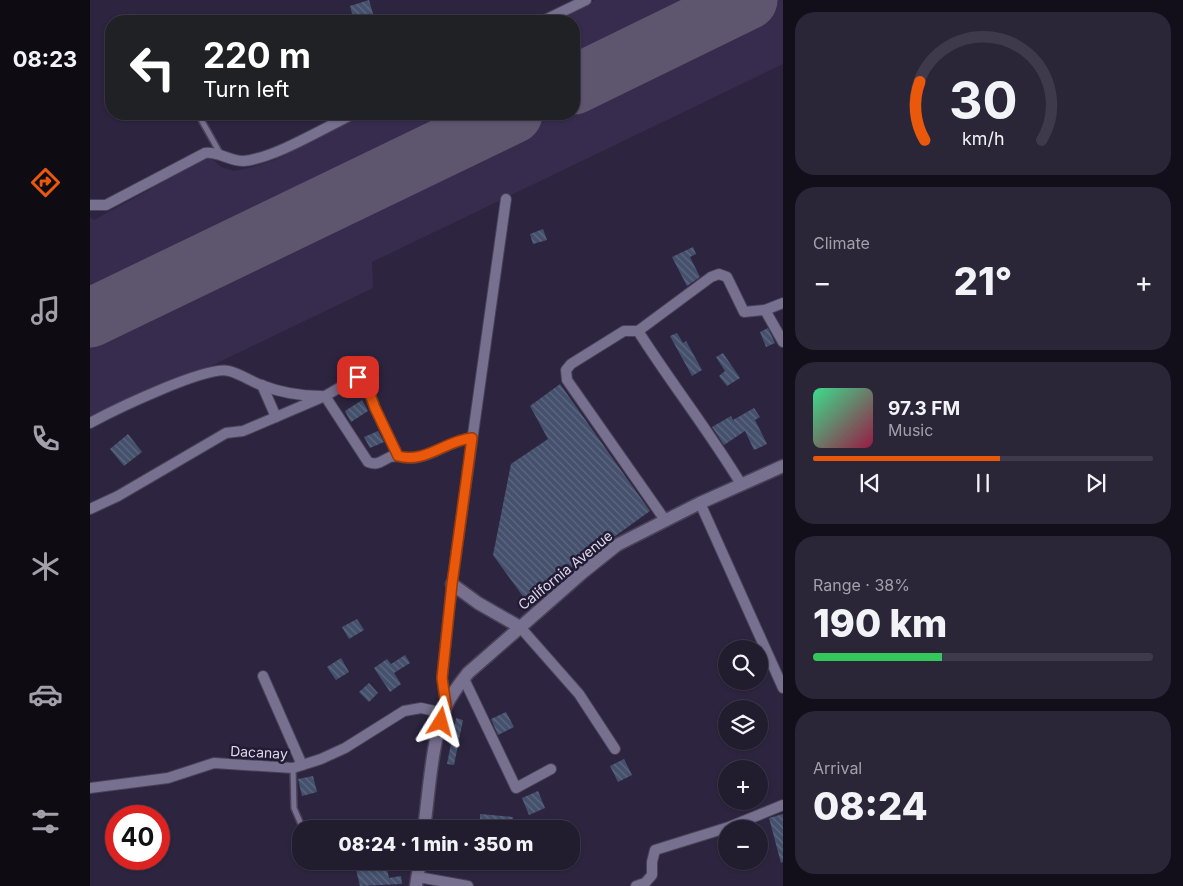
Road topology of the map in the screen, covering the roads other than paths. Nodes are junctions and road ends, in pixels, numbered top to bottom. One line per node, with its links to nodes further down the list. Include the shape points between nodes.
1 (586, 0): 2 (street)
2 (555, 15)
3 (201, 120): 5 (lane)
4 (340, 120): 5 (street, via 268,154 243,161)
5 (223, 158): 7 (street, via 206,153 106,205)
6 (506, 199): 16 (street)
7 (90, 205)
8 (783, 304): 9 (street)
9 (765, 310): 10 (street, via 744,312 727,277 719,274); 11 (street)
10 (638, 331): 19 (street, via 695,411); 22 (street, via 624,331 571,364 565,374)
11 (783, 342)
12 (262, 385): 13 (street, via 285,392); 14 (street); 15 (street, via 229,371 211,370)
13 (325, 396): 14 (street); 17 (street, via 368,462 379,464); 17 (street, via 352,379 363,378)
14 (276, 417): 21 (street, via 243,431 226,433)
15 (90, 423)
16 (472, 438): 17 (street, via 461,439 420,457); 23 (street)
17 (398, 456)
18 (783, 466): 19 (street, California Avenue)
19 (741, 484): 20 (street, California Avenue)
20 (700, 503): 22 (street, California Avenue); 27 (street)
21 (90, 509)
22 (665, 520): 24 (street, California Avenue, via 617,545)
23 (452, 584): 24 (street); 28 (street, via 442,678)
24 (520, 627): 26 (street, California Avenue); 29 (street, via 579,694)
25 (263, 676): 30 (street)
26 (464, 679): 28 (street, California Avenue); 31 (street, via 516,788)
27 (783, 688)
28 (445, 709): 30 (street, Dacanay, via 404,711 345,748); 35 (street)
29 (615, 750)
30 (298, 766): 32 (street, Dacanay, via 214,764 168,778); 34 (lane, via 294,808)
31 (550, 769)
32 (90, 788)
33 (783, 805): 38 (street, via 720,830 655,850 652,875)
34 (299, 820)
35 (425, 820)
36 (417, 881): 37 (street)
37 (468, 886)
38 (636, 886)

